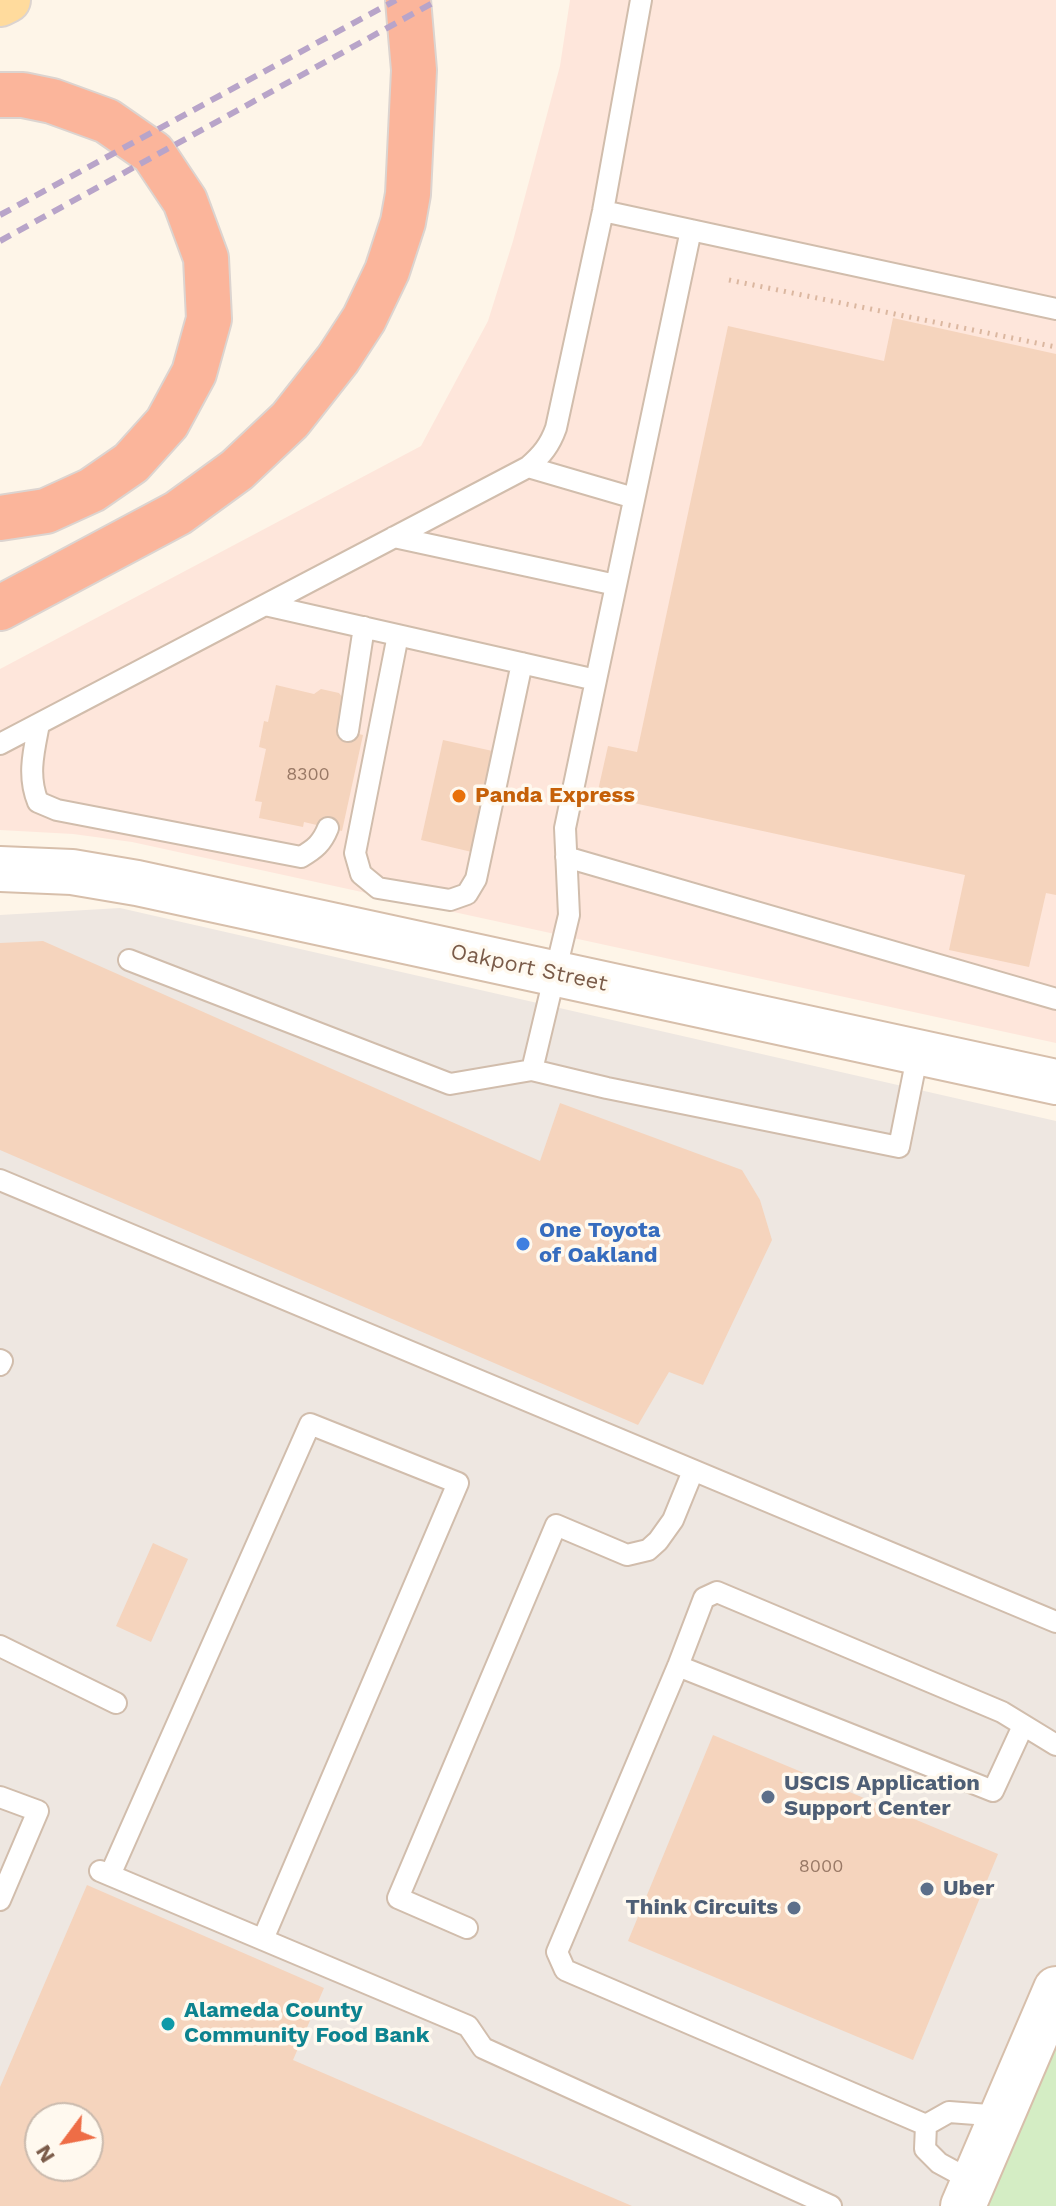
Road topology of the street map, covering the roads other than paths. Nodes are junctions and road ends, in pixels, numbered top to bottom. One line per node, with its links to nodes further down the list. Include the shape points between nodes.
1 (8, 0): 5 (main road)
2 (396, 0): 6 (highway)
3 (408, 0): 6 (highway)
4 (641, 0): 8 (lane)
5 (0, 4)
6 (414, 70): 17 (highway, via 403,222 387,271 338,359 290,420 237,470 178,513)
7 (0, 95): 13 (highway, via 52,101 107,121 153,153 185,201 206,258 209,319 194,373 167,423 131,463 92,490 46,511)
8 (603, 211): 9 (lane); 11 (lane, via 556,428 550,445)
9 (691, 230): 10 (lane); 12 (lane)
10 (1056, 309)
11 (528, 467): 12 (lane); 14 (lane)
12 (634, 498): 15 (lane)
13 (0, 518)
14 (394, 537): 15 (lane); 16 (lane)
15 (616, 585): 21 (lane)
16 (265, 605): 18 (lane); 23 (lane)
17 (0, 608)
18 (364, 627): 19 (lane); 22 (lane)
19 (398, 635): 20 (lane); 20 (lane, via 355,853 361,874 378,888 450,900 467,894 476,879)
20 (522, 663): 21 (lane)
21 (596, 680): 26 (lane, via 565,828)
22 (348, 731)
23 (37, 732): 24 (lane); 25 (lane, via 32,788 38,802 57,810 301,857 322,842)
24 (0, 744)
25 (328, 828)
26 (566, 857): 29 (lane, via 569,915); 30 (lane)
27 (0, 869): 29 (main road, Oakport Street, via 72,872 137,883)
28 (129, 960): 32 (lane, via 450,1084)
29 (556, 974): 31 (main road, Oakport Street); 32 (lane)
30 (1056, 999)
31 (918, 1052): 32 (lane, via 899,1147); 33 (main road, Oakport Street)
32 (532, 1070)
33 (1056, 1082)
34 (0, 1180): 35 (lane)
35 (693, 1471): 36 (lane); 44 (lane, via 673,1520 648,1550 627,1555 556,1525 398,1898)
36 (1056, 1622)
37 (0, 1646): 39 (lane)
38 (678, 1666): 40 (lane, via 993,1791); 40 (lane, via 704,1598 717,1592 1002,1712); 48 (lane, via 557,1952 565,1970)
39 (116, 1703)
40 (1023, 1726): 41 (lane)
41 (1056, 1745)
42 (0, 1797): 43 (lane, via 38,1811)
43 (0, 1900)
44 (467, 1928)
45 (263, 1939): 45 (lane, via 105,1873 310,1424 458,1483); 50 (lane, via 468,2026 483,2048)
46 (1056, 1989): 47 (main road)
47 (1002, 2116): 48 (lane, via 949,2112); 49 (main road)
48 (926, 2125): 49 (lane, via 925,2149)
49 (968, 2194)
50 (831, 2206)

